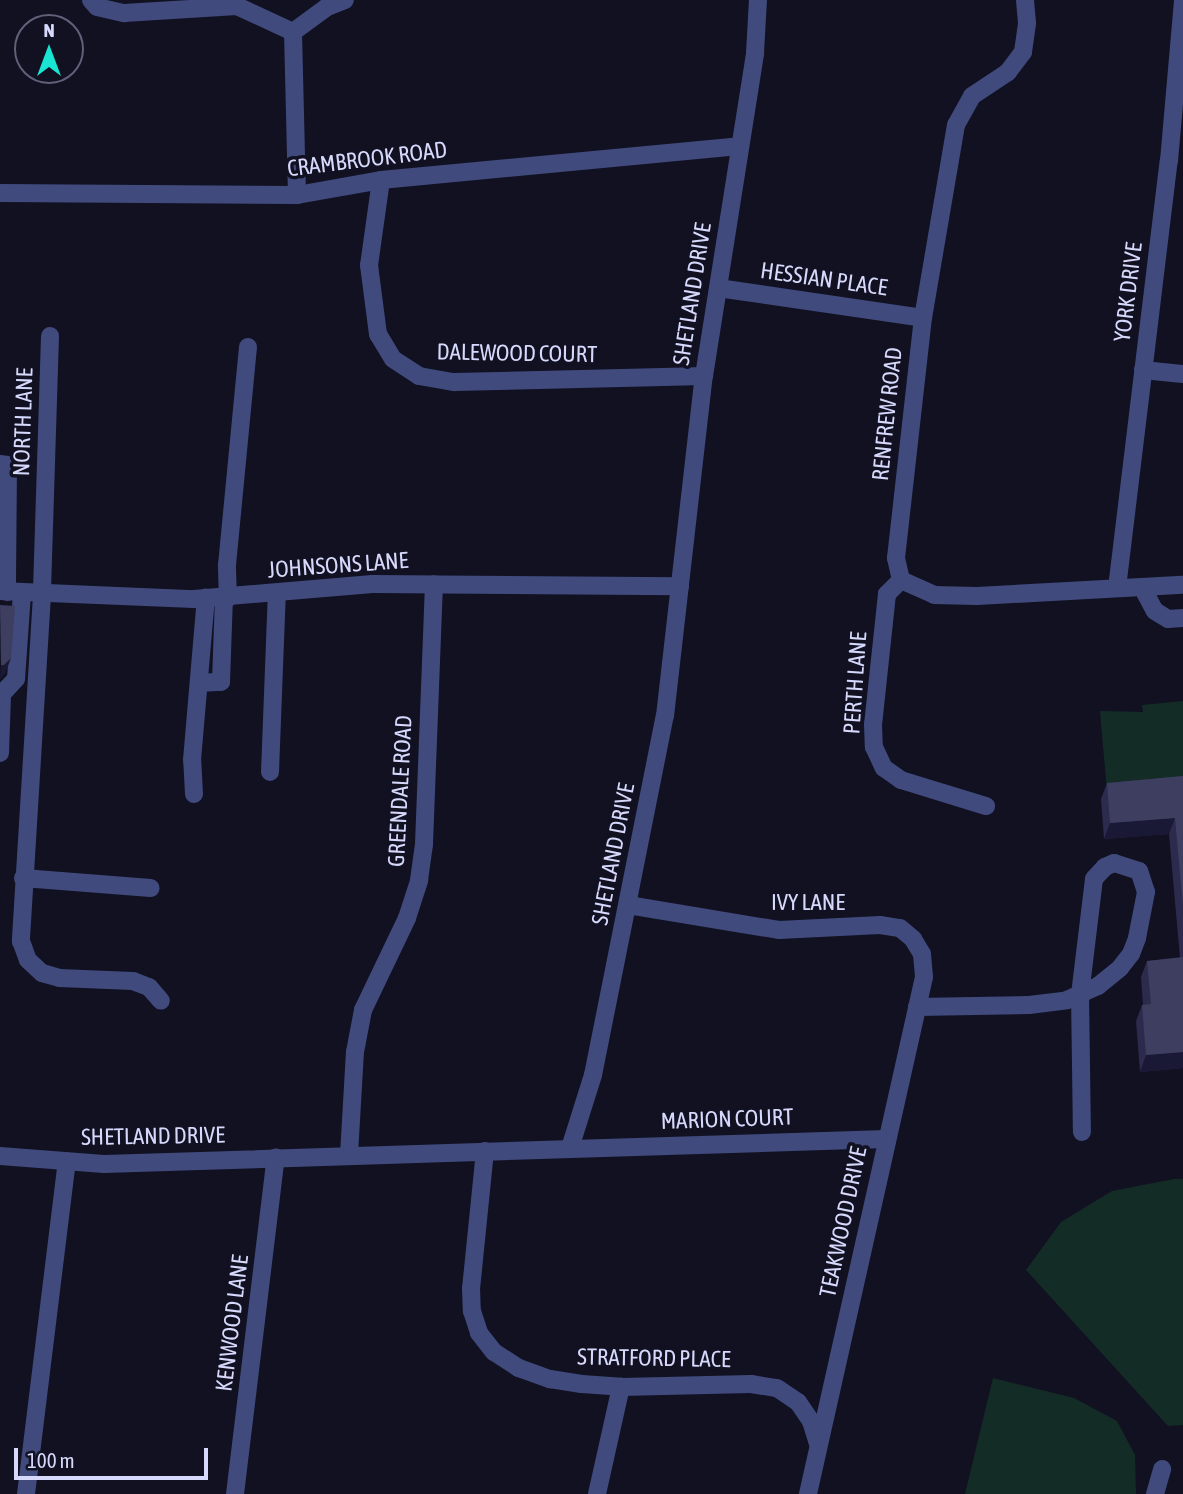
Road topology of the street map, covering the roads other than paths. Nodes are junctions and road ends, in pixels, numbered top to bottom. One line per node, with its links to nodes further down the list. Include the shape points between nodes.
1 (91, 0): 6 (street, via 97,7 124,13)
2 (345, 0): 7 (street)
3 (758, 0): 8 (street, SHETLAND DRIVE, via 755,52)
4 (1025, 0): 14 (street, RENFREW ROAD, via 1023,52 1008,72 972,96 956,125)
5 (1183, 2): 9 (street, YORK DRIVE)
6 (237, 3): 7 (street)
7 (293, 32): 12 (street)
8 (739, 146): 10 (street, CRAMBROOK ROAD); 13 (street, SHETLAND DRIVE)
9 (1176, 161): 17 (street, YORK DRIVE)
10 (381, 180): 12 (street, CRAMBROOK ROAD); 19 (street, DALEWOOD COURT, via 369,265 378,334 393,359 419,376 454,382)
11 (0, 193): 12 (street, CRAMBROOK ROAD)
12 (297, 195)
13 (718, 288): 14 (street, HESSIAN PLACE); 19 (street, SHETLAND DRIVE)
14 (923, 318): 21 (street, RENFREW ROAD, via 895,558)
15 (50, 336): 29 (street, NORTH LANE)
16 (248, 347): 30 (street, via 227,565)
17 (1143, 370): 18 (street); 26 (street, YORK DRIVE)
18 (1183, 374)
19 (704, 376): 24 (street, SHETLAND DRIVE)
20 (0, 464): 27 (street, via 8,465)
21 (901, 580): 26 (street, via 934,595); 36 (street, PERTH LANE, via 887,594 874,747 884,768 901,780)
22 (434, 584): 24 (street, JOHNSONS LANE); 28 (street, JOHNSONS LANE, via 372,584); 47 (street, GREENDALE ROAD, via 419,880 407,918 363,1010 355,1052)
23 (1183, 585): 25 (street)
24 (680, 586): 39 (street, SHETLAND DRIVE, via 665,716)
25 (1142, 587): 26 (street); 31 (street, via 1154,611 1168,619)
26 (1117, 588)
27 (10, 592): 29 (street, JOHNSONS LANE); 32 (street, via 16,679)
28 (277, 593): 30 (street, JOHNSONS LANE); 34 (street)
29 (42, 595): 30 (street, JOHNSONS LANE); 37 (street, NORTH LANE)
30 (219, 598): 35 (street, via 199,683 192,760)
31 (1183, 618)
32 (1, 696): 33 (street)
33 (0, 753)
34 (270, 772)
35 (194, 794)
36 (986, 806)
37 (23, 878): 38 (street); 41 (street, NORTH LANE, via 20,941 28,960 42,973 59,978 134,981 149,987)
38 (151, 888)
39 (628, 905): 42 (street, IVY LANE, via 779,930 900,928 922,954 924,977); 45 (street, SHETLAND DRIVE, via 593,1075)
40 (1074, 997): 40 (street, via 1098,986 1131,954 1146,891 1139,871 1125,864 1105,867 1094,879); 42 (street, via 987,1008); 43 (street)
41 (161, 1001)
42 (917, 1007): 44 (street, TEAKWOOD DRIVE)
43 (1082, 1132)
44 (886, 1139): 45 (street, MARION COURT); 52 (street, TEAKWOOD DRIVE)
45 (570, 1148): 46 (street, SHETLAND DRIVE)
46 (485, 1151): 47 (street, SHETLAND DRIVE); 51 (street, STRATFORD PLACE, via 471,1288 472,1311 480,1333 494,1352 519,1368 550,1379)
47 (349, 1155): 49 (street, SHETLAND DRIVE)
48 (0, 1156): 50 (street, SHETLAND DRIVE)
49 (276, 1157): 50 (street, SHETLAND DRIVE); 55 (street, KENWOOD LANE)
50 (67, 1162): 54 (street)
51 (621, 1387): 52 (street, STRATFORD PLACE, via 751,1384 777,1388 798,1402 811,1422); 56 (street)
52 (818, 1447): 57 (street)
53 (1162, 1469): 58 (street)
54 (26, 1494)
55 (235, 1494)
56 (597, 1494)
57 (808, 1494)
58 (1155, 1494)

